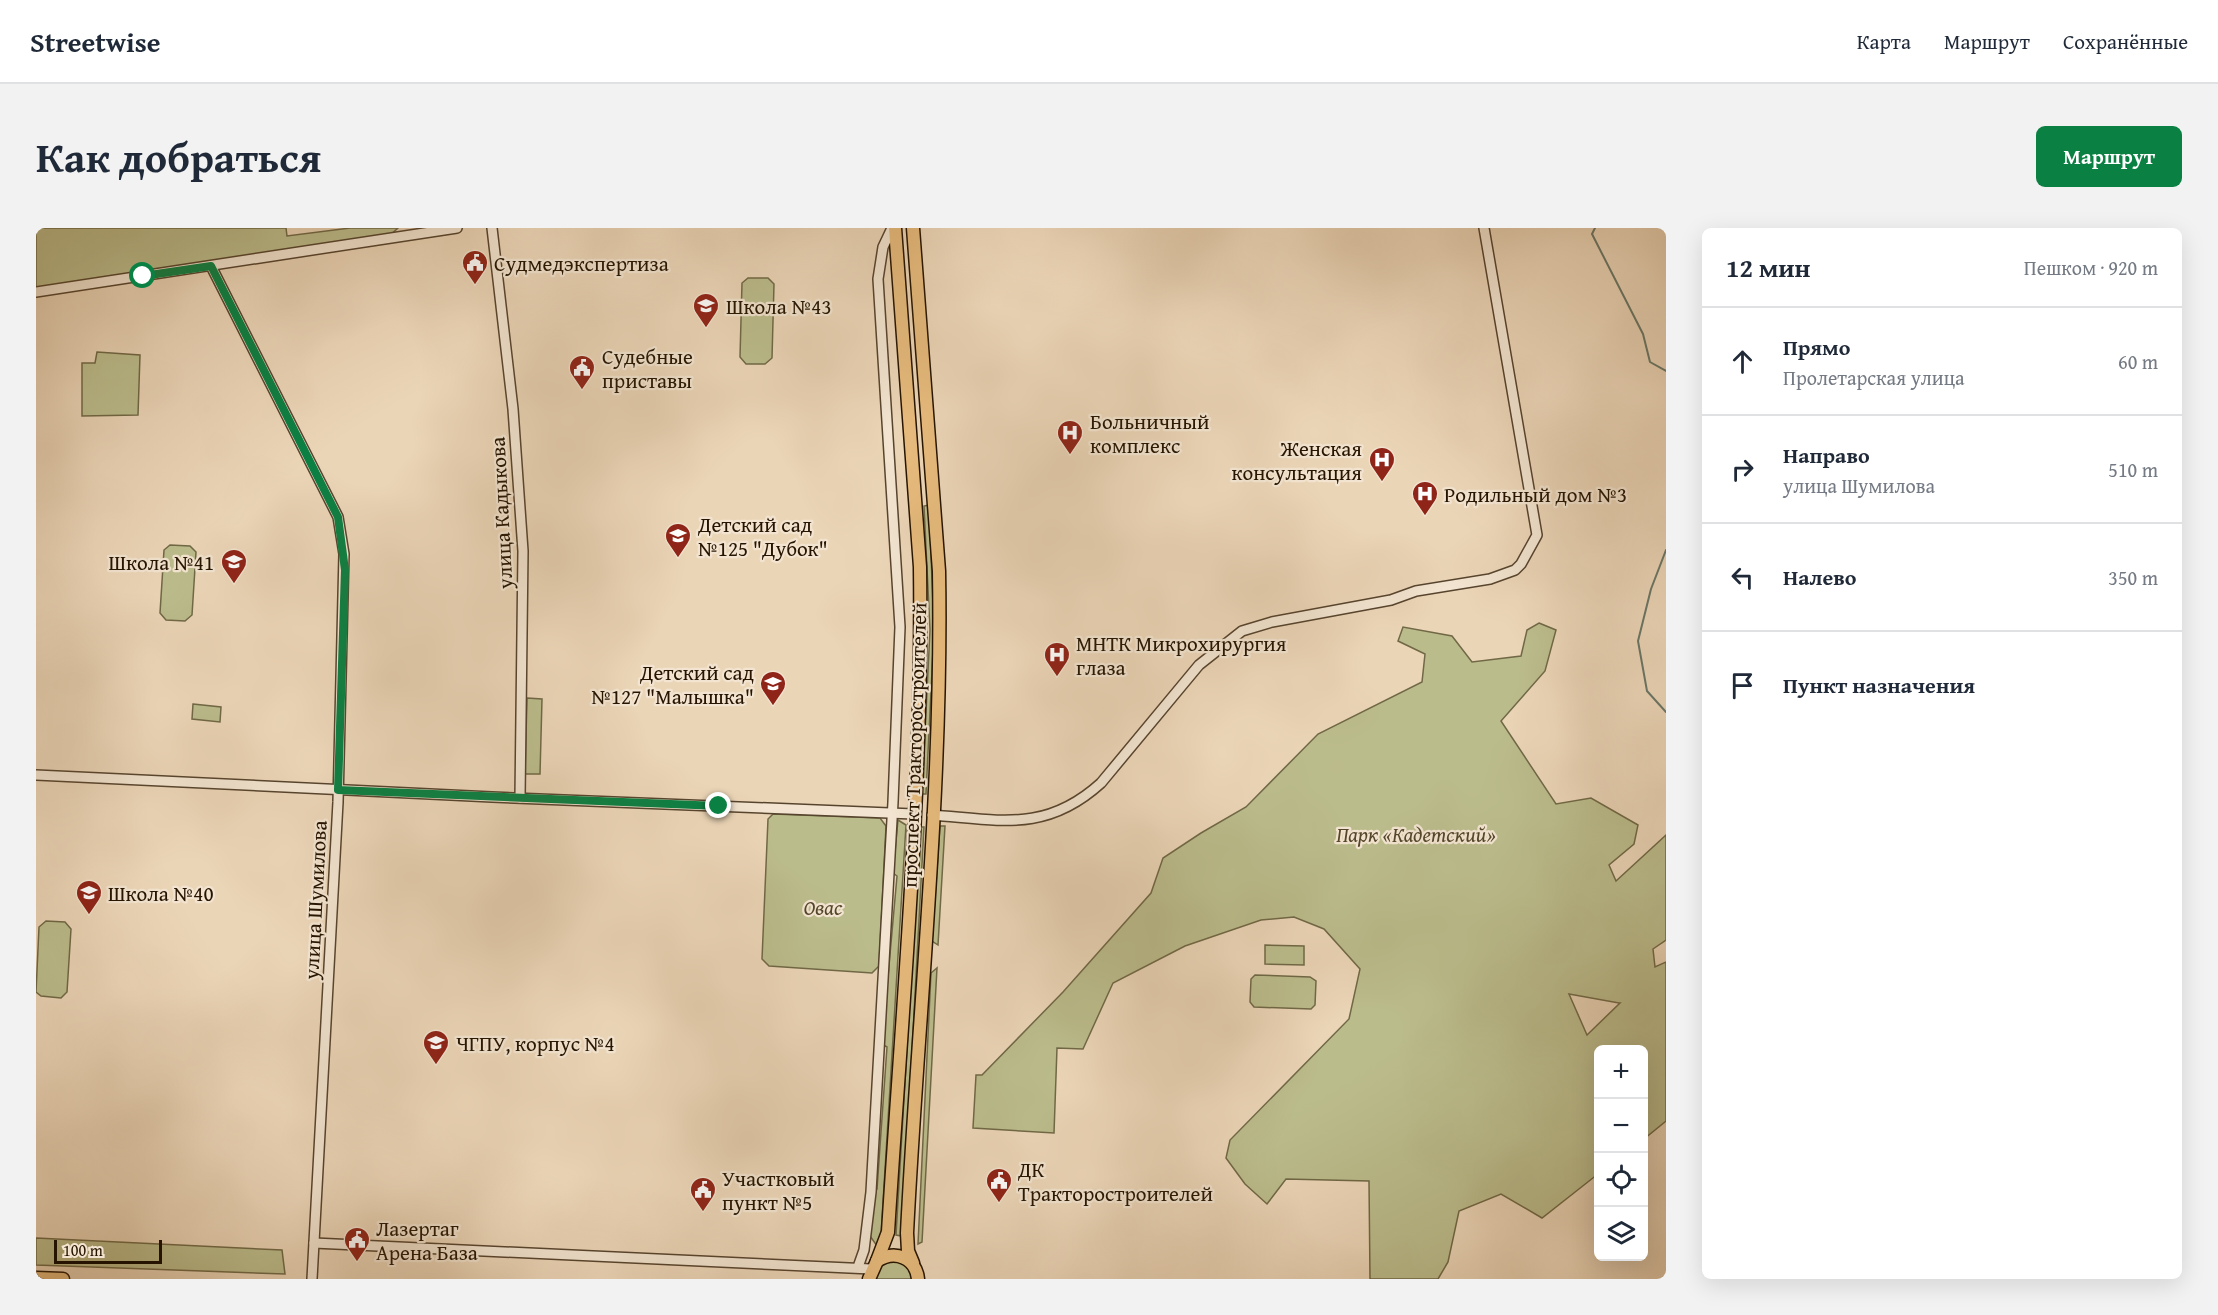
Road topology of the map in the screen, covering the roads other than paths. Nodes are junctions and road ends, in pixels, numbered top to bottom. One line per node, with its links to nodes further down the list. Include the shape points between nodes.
1 (457, 228): 8 (street)
2 (492, 228): 16 (street, улица Кадыкова, via 513,409 523,551)
3 (894, 228): 7 (main road, проспект Тракторостроителей); 17 (street, via 879,262 878,279 899,581)
4 (914, 228): 6 (main road, проспект Тракторостроителей)
5 (1484, 228): 19 (street, via 1537,535 1521,564 1490,579 1416,591 1391,600 1242,631 1199,665 1084,799 1033,820)
6 (915, 248): 7 (main road); 10 (main road, проспект Тракторостроителей)
7 (897, 250): 11 (main road, проспект Тракторостроителей)
8 (211, 266): 9 (street); 15 (street, улица Шумилова, via 338,517 345,570)
9 (36, 292)
10 (926, 392): 11 (main road); 12 (main road, проспект Тракторостроителей)
11 (908, 393): 13 (main road, проспект Тракторостроителей)
12 (933, 493): 13 (main road); 19 (main road, проспект Тракторостроителей, via 940,621)
13 (915, 495): 18 (main road, проспект Тракторостроителей, via 921,616)
14 (36, 775): 15 (street)
15 (338, 790): 16 (street); 20 (street, улица Шумилова)
16 (520, 798): 17 (street)
17 (892, 813): 18 (street); 22 (street, via 871,1203)
18 (914, 814): 19 (main road); 23 (main road, проспект Тракторостроителей, via 888,1232)
19 (932, 815): 21 (main road, проспект Тракторостроителей, via 907,1233)
20 (314, 1243): 22 (street); 26 (street, улица Шумилова)
21 (913, 1263): 23 (main road, via 896,1255 886,1256); 27 (main road, проспект Тракторостроителей)
22 (858, 1267): 23 (street)
23 (872, 1270)
24 (36, 1278): 25 (main road)
25 (63, 1279)
26 (312, 1279)
27 (918, 1279)

